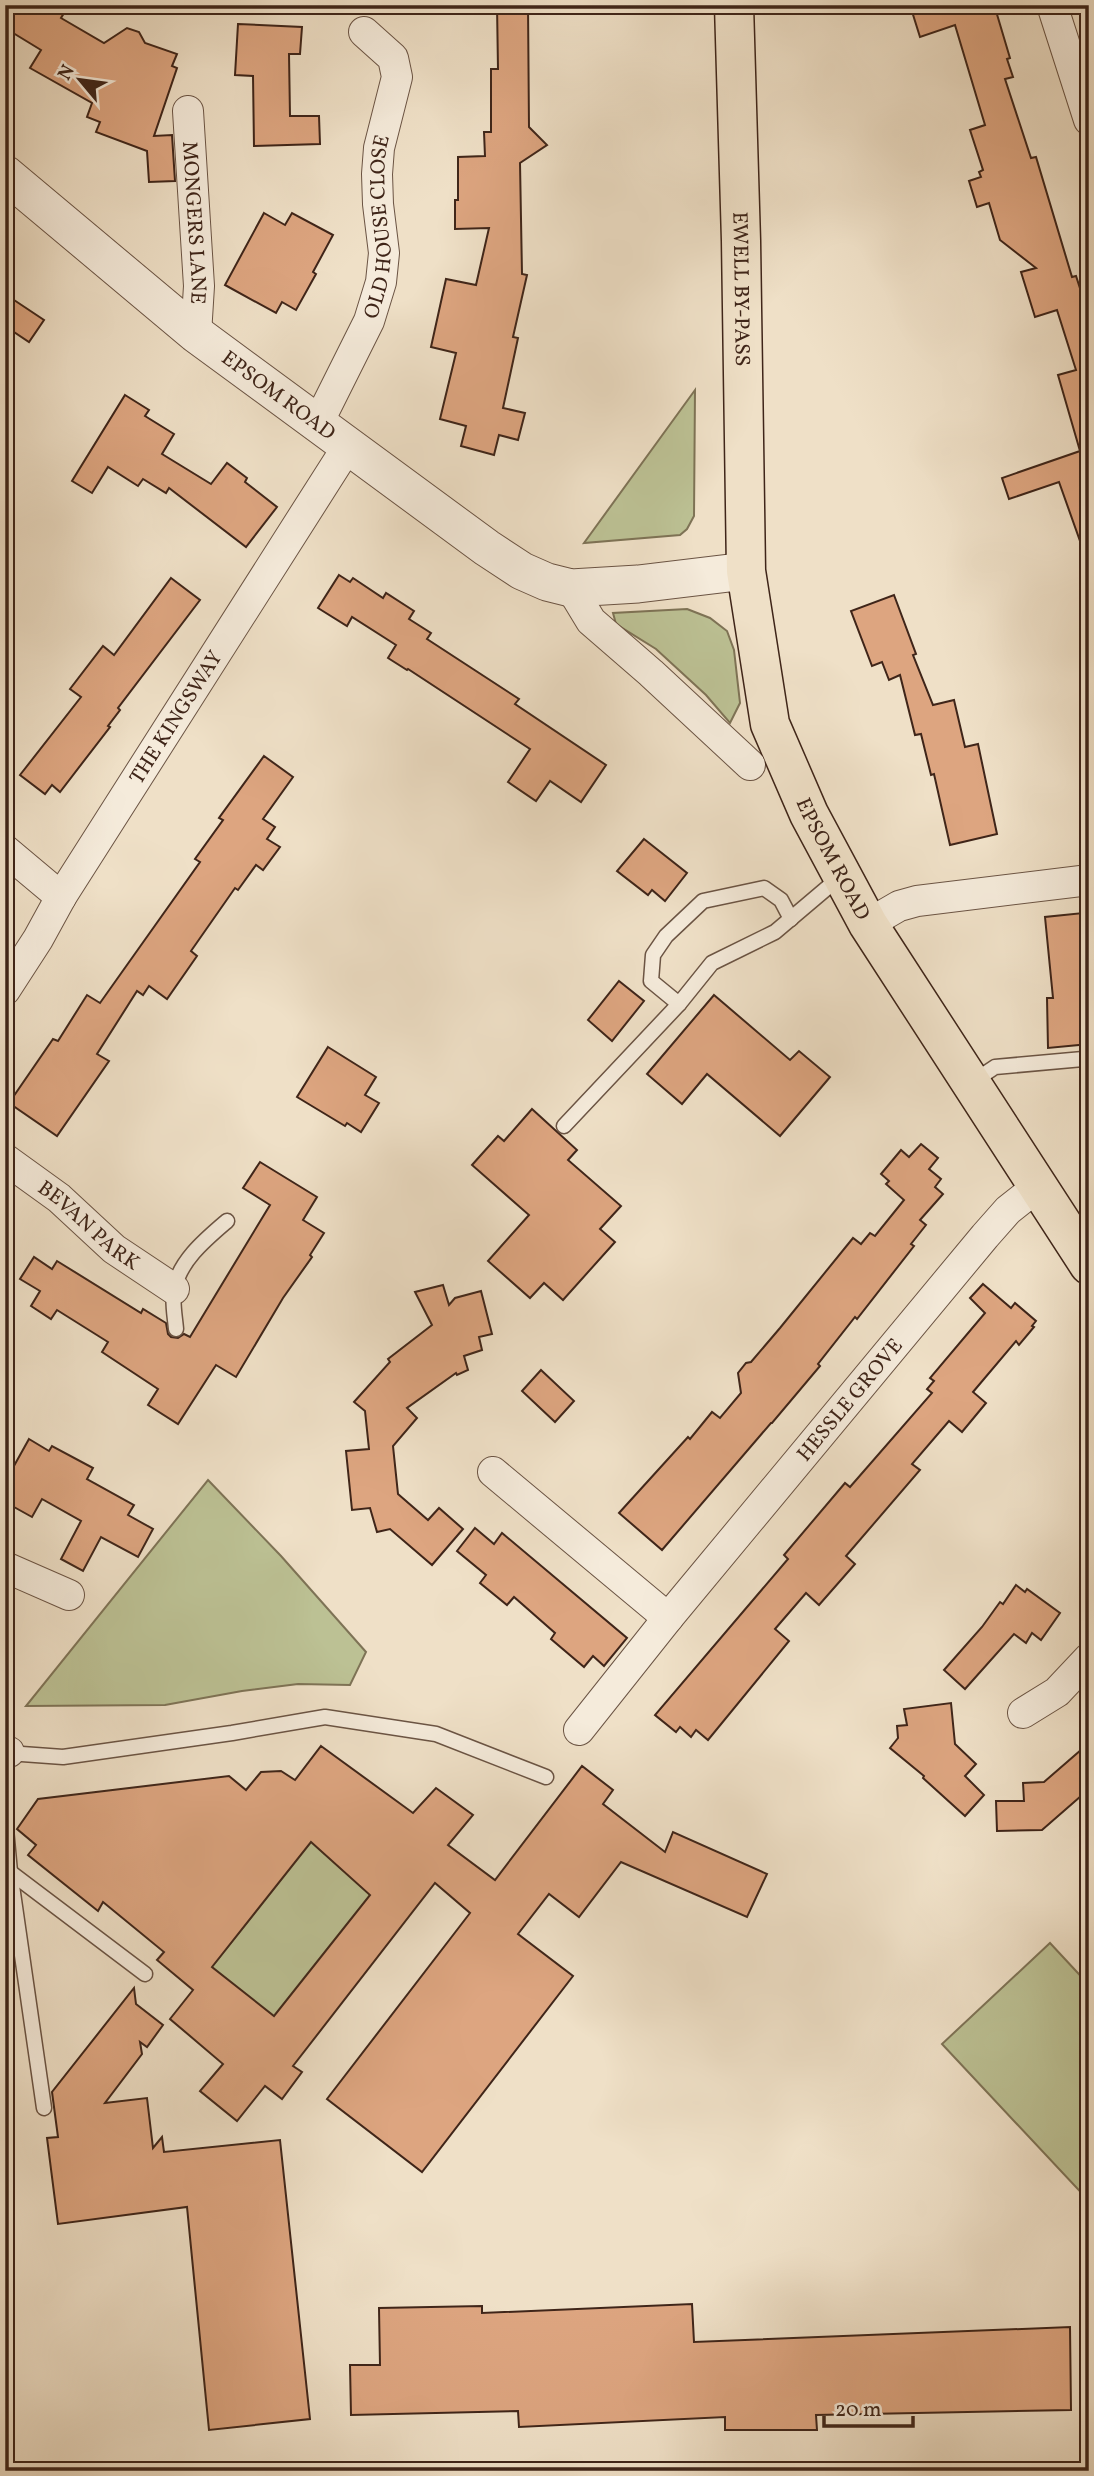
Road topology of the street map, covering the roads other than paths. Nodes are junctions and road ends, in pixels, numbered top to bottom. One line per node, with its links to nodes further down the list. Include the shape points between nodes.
1 (734, 5): 10 (highway, EWELL BY-PASS)
2 (1052, 5): 5 (street)
3 (363, 32): 8 (street, OLD HOUSE CLOSE, via 393,58 397,77 377,174 384,253 381,282 369,321)
4 (188, 111): 7 (street, MONGERS LANE, via 199,286)
5 (1089, 120)
6 (5, 174): 7 (street, EPSOM ROAD)
7 (197, 334): 8 (street, EPSOM ROAD)
8 (318, 423): 9 (street, EPSOM ROAD)
9 (348, 446): 11 (street, EPSOM ROAD, via 522,571); 16 (street, THE KINGSWAY)
10 (746, 571): 11 (street, EPSOM ROAD); 14 (highway, EPSOM ROAD, via 770,724 808,814)
11 (571, 588): 12 (street, via 591,621)
12 (750, 765)
13 (5, 850): 16 (street)
14 (841, 876): 17 (lane); 18 (highway, EPSOM ROAD)
15 (1089, 880): 18 (street, via 917,901)
16 (61, 897): 19 (street, THE KINGSWAY)
17 (791, 919): 20 (lane, via 775,932 712,963); 20 (lane, via 781,900 764,888 703,901 666,936 653,956 651,981)
18 (868, 924): 22 (highway, EPSOM ROAD)
19 (5, 990)
20 (679, 1004): 23 (lane)
21 (1083, 1059): 22 (lane, via 995,1067)
22 (970, 1083): 25 (highway, EPSOM ROAD)
23 (564, 1126)
24 (5, 1159): 28 (street, BEVAN PARK, via 59,1198 114,1249)
25 (1037, 1187): 27 (highway, EPSOM ROAD); 33 (street, HESSLE GROVE, via 985,1236)
26 (228, 1221): 28 (lane, via 195,1250)
27 (1089, 1265)
28 (174, 1289): 29 (lane)
29 (176, 1329)
30 (493, 1472): 33 (street)
31 (5, 1567): 32 (street)
32 (69, 1595)
33 (668, 1618): 36 (street, HESSLE GROVE)
34 (1089, 1658): 35 (street, via 1057,1692)
35 (1023, 1713)
36 (579, 1730)
37 (6, 1755): 38 (lane, via 63,1757 326,1717 436,1734)
38 (546, 1777)
39 (5, 1818): 40 (lane)
40 (10, 1872): 41 (lane); 42 (lane)
41 (145, 1974)
42 (44, 2108)

